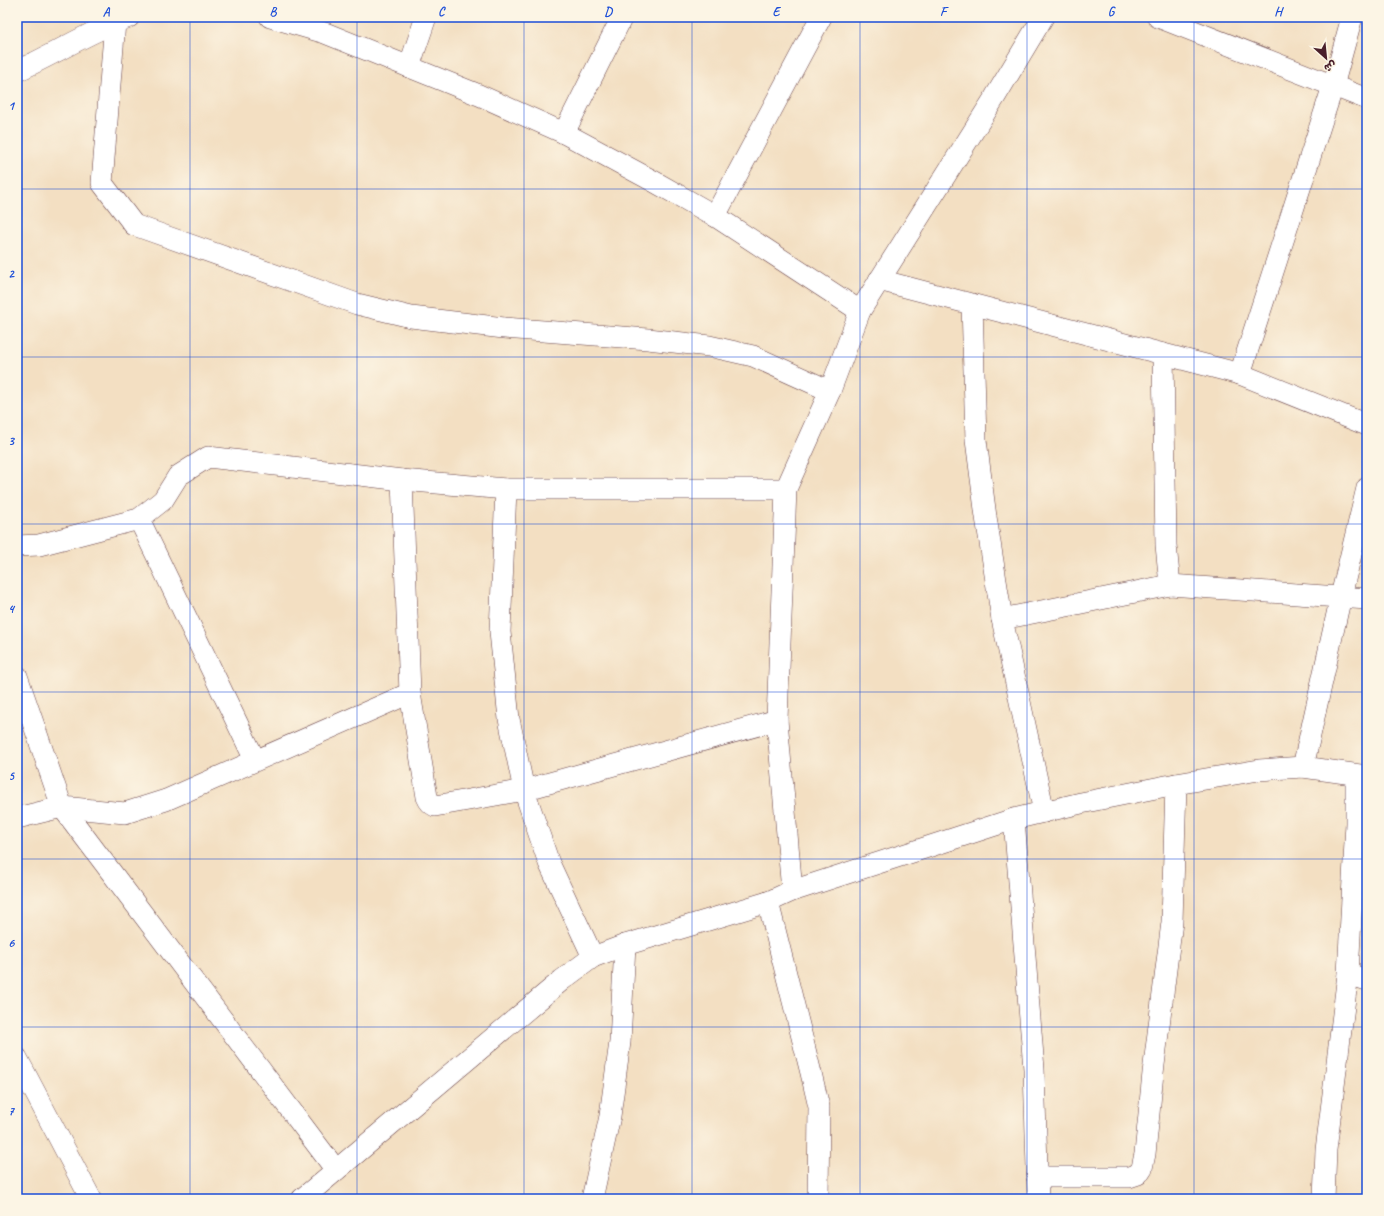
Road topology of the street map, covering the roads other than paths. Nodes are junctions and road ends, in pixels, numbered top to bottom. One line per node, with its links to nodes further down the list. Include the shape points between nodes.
1 (270, 17): 9 (street)
2 (426, 17): 10 (street)
3 (622, 17): 14 (street)
4 (821, 17): 15 (street)
5 (1043, 17): 16 (street)
6 (1158, 17): 12 (street)
7 (1352, 17): 12 (street)
8 (122, 20): 11 (street); 21 (street, via 102,183 134,225 357,304 419,318 709,346 753,356)
9 (324, 25): 10 (street)
10 (409, 67): 14 (street)
11 (17, 71)
12 (1333, 86): 13 (street); 20 (street)
13 (1367, 99)
14 (564, 133): 15 (street)
15 (715, 216): 18 (street)
16 (879, 280): 17 (street); 18 (street)
17 (972, 304): 19 (street); 32 (street, via 976,440)
18 (860, 311): 21 (street)
19 (1163, 354): 20 (street); 29 (street, via 1166,546)
20 (1240, 374): 22 (street)
21 (830, 391): 26 (street)
22 (1367, 425)
23 (402, 480): 25 (street); 27 (street, via 208,457 178,476 163,500); 34 (street)
24 (1367, 488): 30 (street)
25 (506, 489): 26 (street); 40 (street, via 500,632 509,719)
26 (786, 489): 35 (street)
27 (140, 519): 28 (street, via 39,545); 36 (street)
28 (17, 546)
29 (1170, 585): 30 (street); 32 (street)
30 (1341, 596): 31 (street); 37 (street)
31 (1367, 599)
32 (1002, 619): 42 (street)
33 (17, 676): 41 (street)
34 (410, 692): 36 (street); 40 (street, via 427,797 432,805)
35 (777, 720): 40 (street); 45 (street)
36 (255, 760): 41 (street, via 166,800 125,813)
37 (1303, 767): 38 (street); 39 (street, via 1258,770)
38 (1362, 776): 49 (street, via 1356,823)
39 (1176, 784): 42 (street); 53 (street, via 1172,922 1142,1168 1138,1174 1129,1177)
40 (524, 790): 48 (street, via 549,863)
41 (62, 807): 43 (street); 52 (street)
42 (1044, 812): 44 (street)
43 (17, 818)
44 (1014, 819): 45 (street); 53 (street, via 1034,1069)
45 (792, 891): 46 (street)
46 (768, 902): 47 (street); 57 (street, via 819,1107)
47 (625, 945): 48 (street); 56 (street, via 620,1042 610,1116)
48 (593, 957): 52 (street, via 562,980)
49 (1348, 974): 50 (street); 59 (street, via 1326,1150)
50 (1367, 980)
51 (17, 1058): 54 (street)
52 (336, 1170): 55 (street)
53 (1037, 1177): 58 (street)
54 (91, 1199)
55 (302, 1199)
56 (592, 1199)
57 (818, 1199)
58 (1038, 1199)
59 (1324, 1199)

